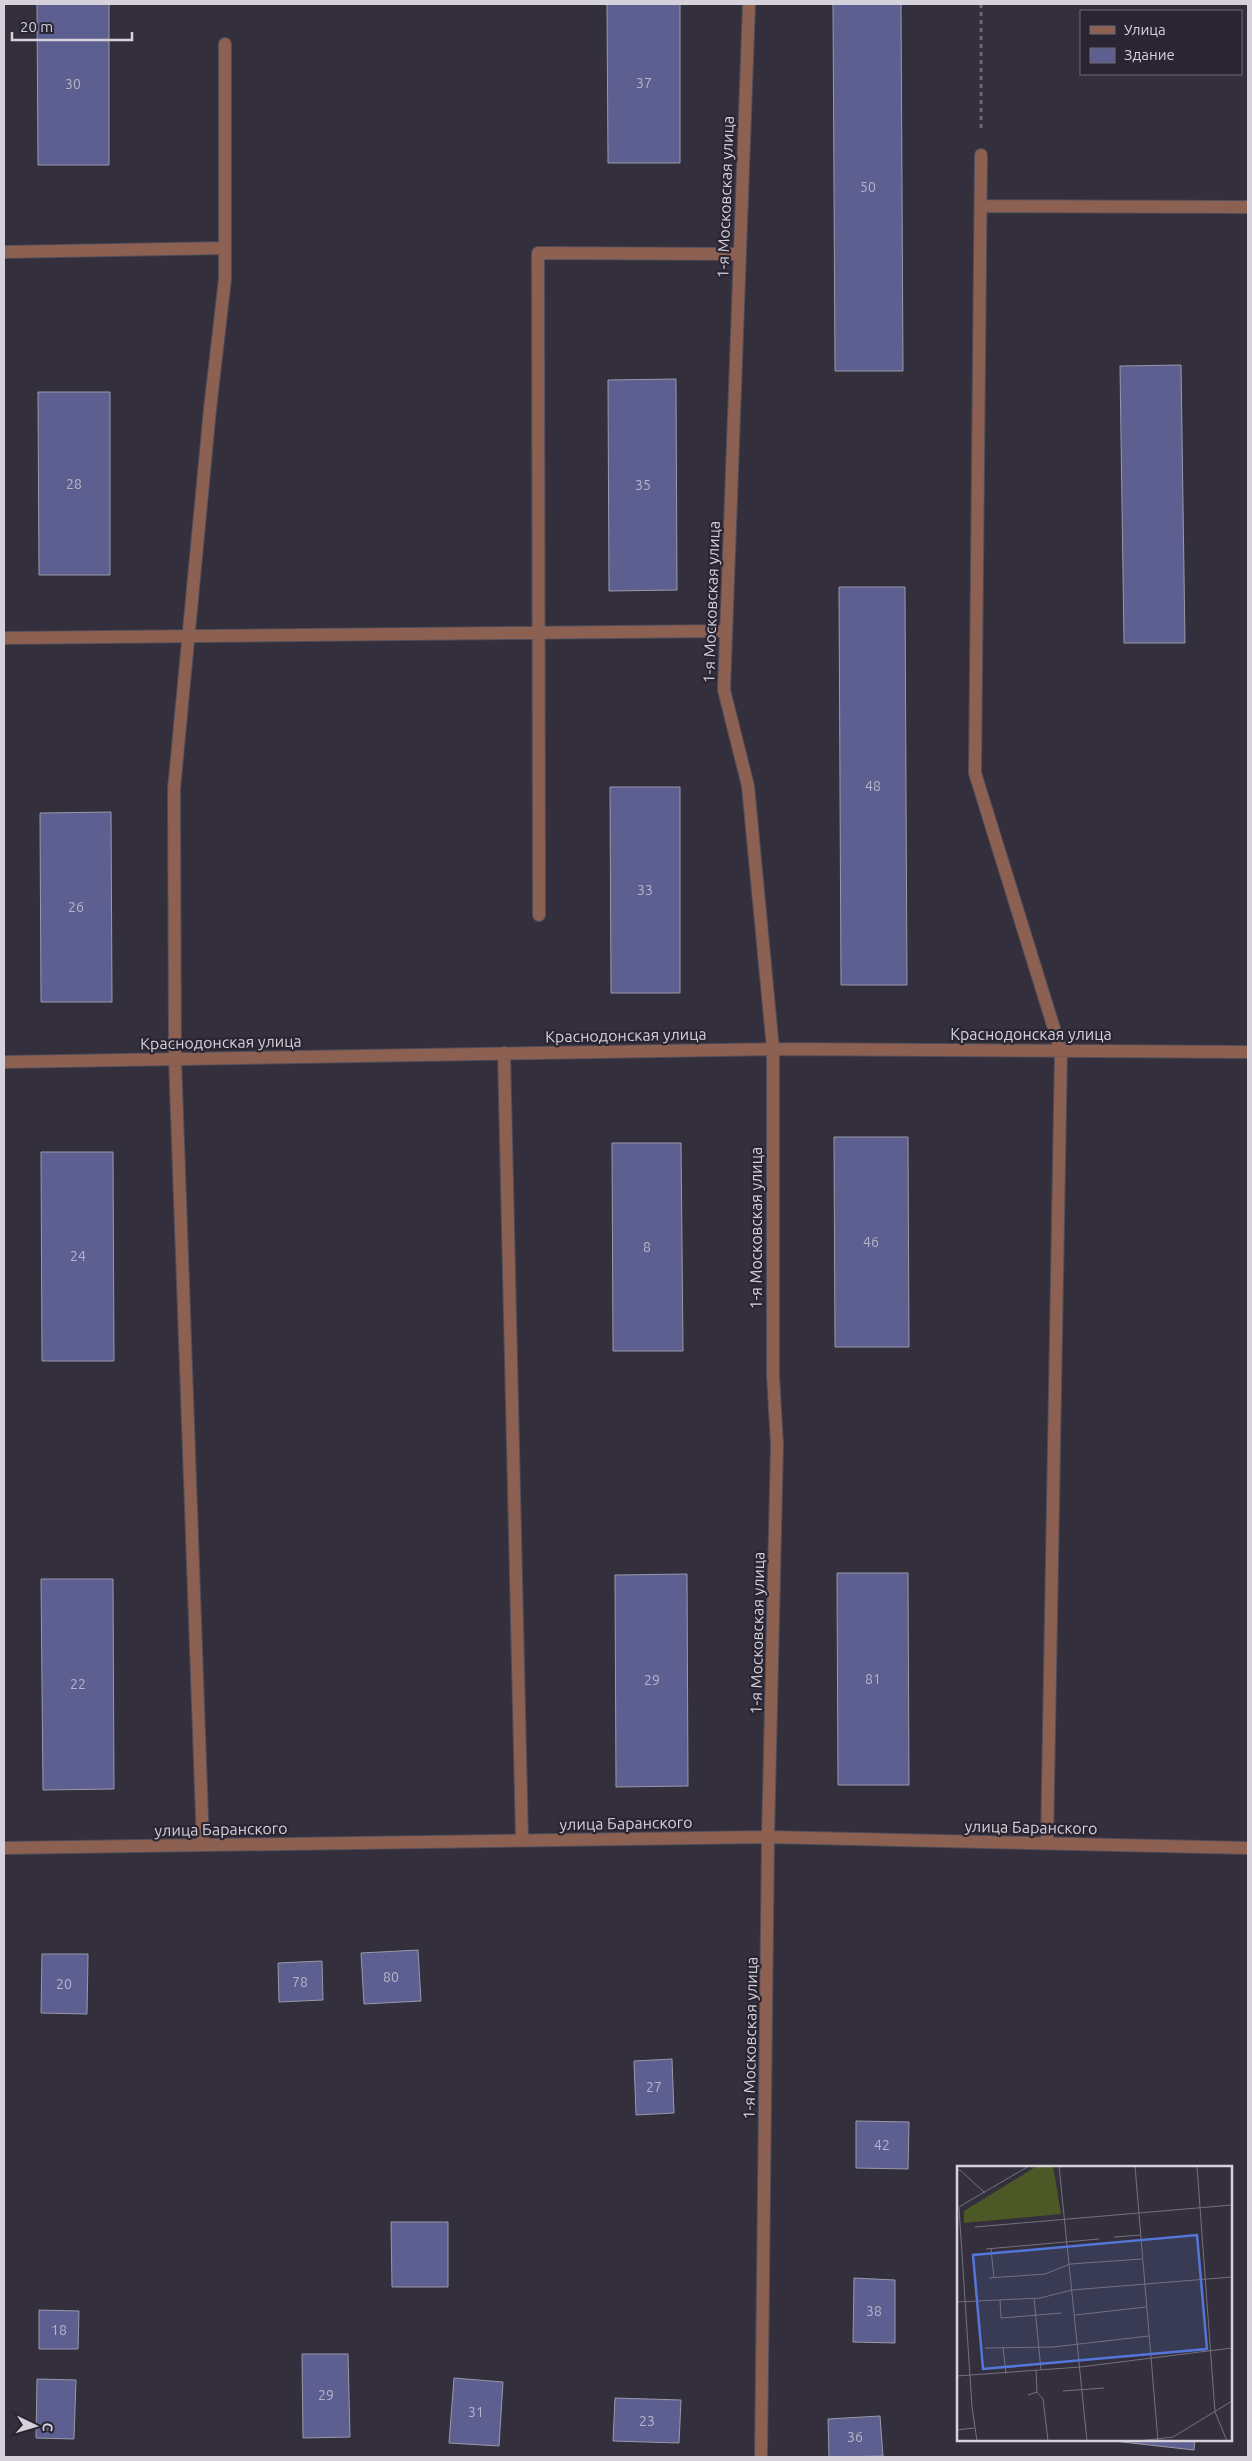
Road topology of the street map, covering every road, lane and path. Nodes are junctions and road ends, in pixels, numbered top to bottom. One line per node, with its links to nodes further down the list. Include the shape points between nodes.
1 (749, 4): 9 (street, 1-я Московская улица)
2 (981, 4): 4 (path)
3 (225, 44): 7 (street)
4 (981, 156): 5 (street)
5 (981, 206): 6 (street); 16 (street, via 975,773)
6 (1248, 206)
7 (225, 248): 8 (street); 12 (street, via 225,279)
8 (4, 252)
9 (740, 254): 10 (street, 1-я Московская улица); 11 (street, via 538,252)
10 (726, 631): 11 (street); 15 (street, 1-я Московская улица, via 724,690 748,786)
11 (537, 633): 12 (street); 14 (street)
12 (188, 637): 13 (street); 19 (street, via 174,789)
13 (4, 638)
14 (539, 916)
15 (773, 1049): 16 (street, Краснодонская улица); 18 (street, Краснодонская улица); 21 (street, 1-я Московская улица, via 773,1375 777,1445)
16 (1062, 1051): 17 (street, Краснодонская улица); 23 (street)
17 (1248, 1052)
18 (504, 1053): 19 (street, Краснодонская улица); 22 (street)
19 (175, 1059): 20 (street, Краснодонская улица); 24 (street)
20 (4, 1062)
21 (768, 1837): 22 (street, улица Баранского); 23 (street, улица Баранского); 27 (street, 1-я Московская улица)
22 (522, 1840): 24 (street, улица Баранского)
23 (1046, 1844): 26 (street, улица Баранского)
24 (203, 1845): 25 (street, улица Баранского)
25 (4, 1848)
26 (1248, 1848)
27 (761, 2457)

